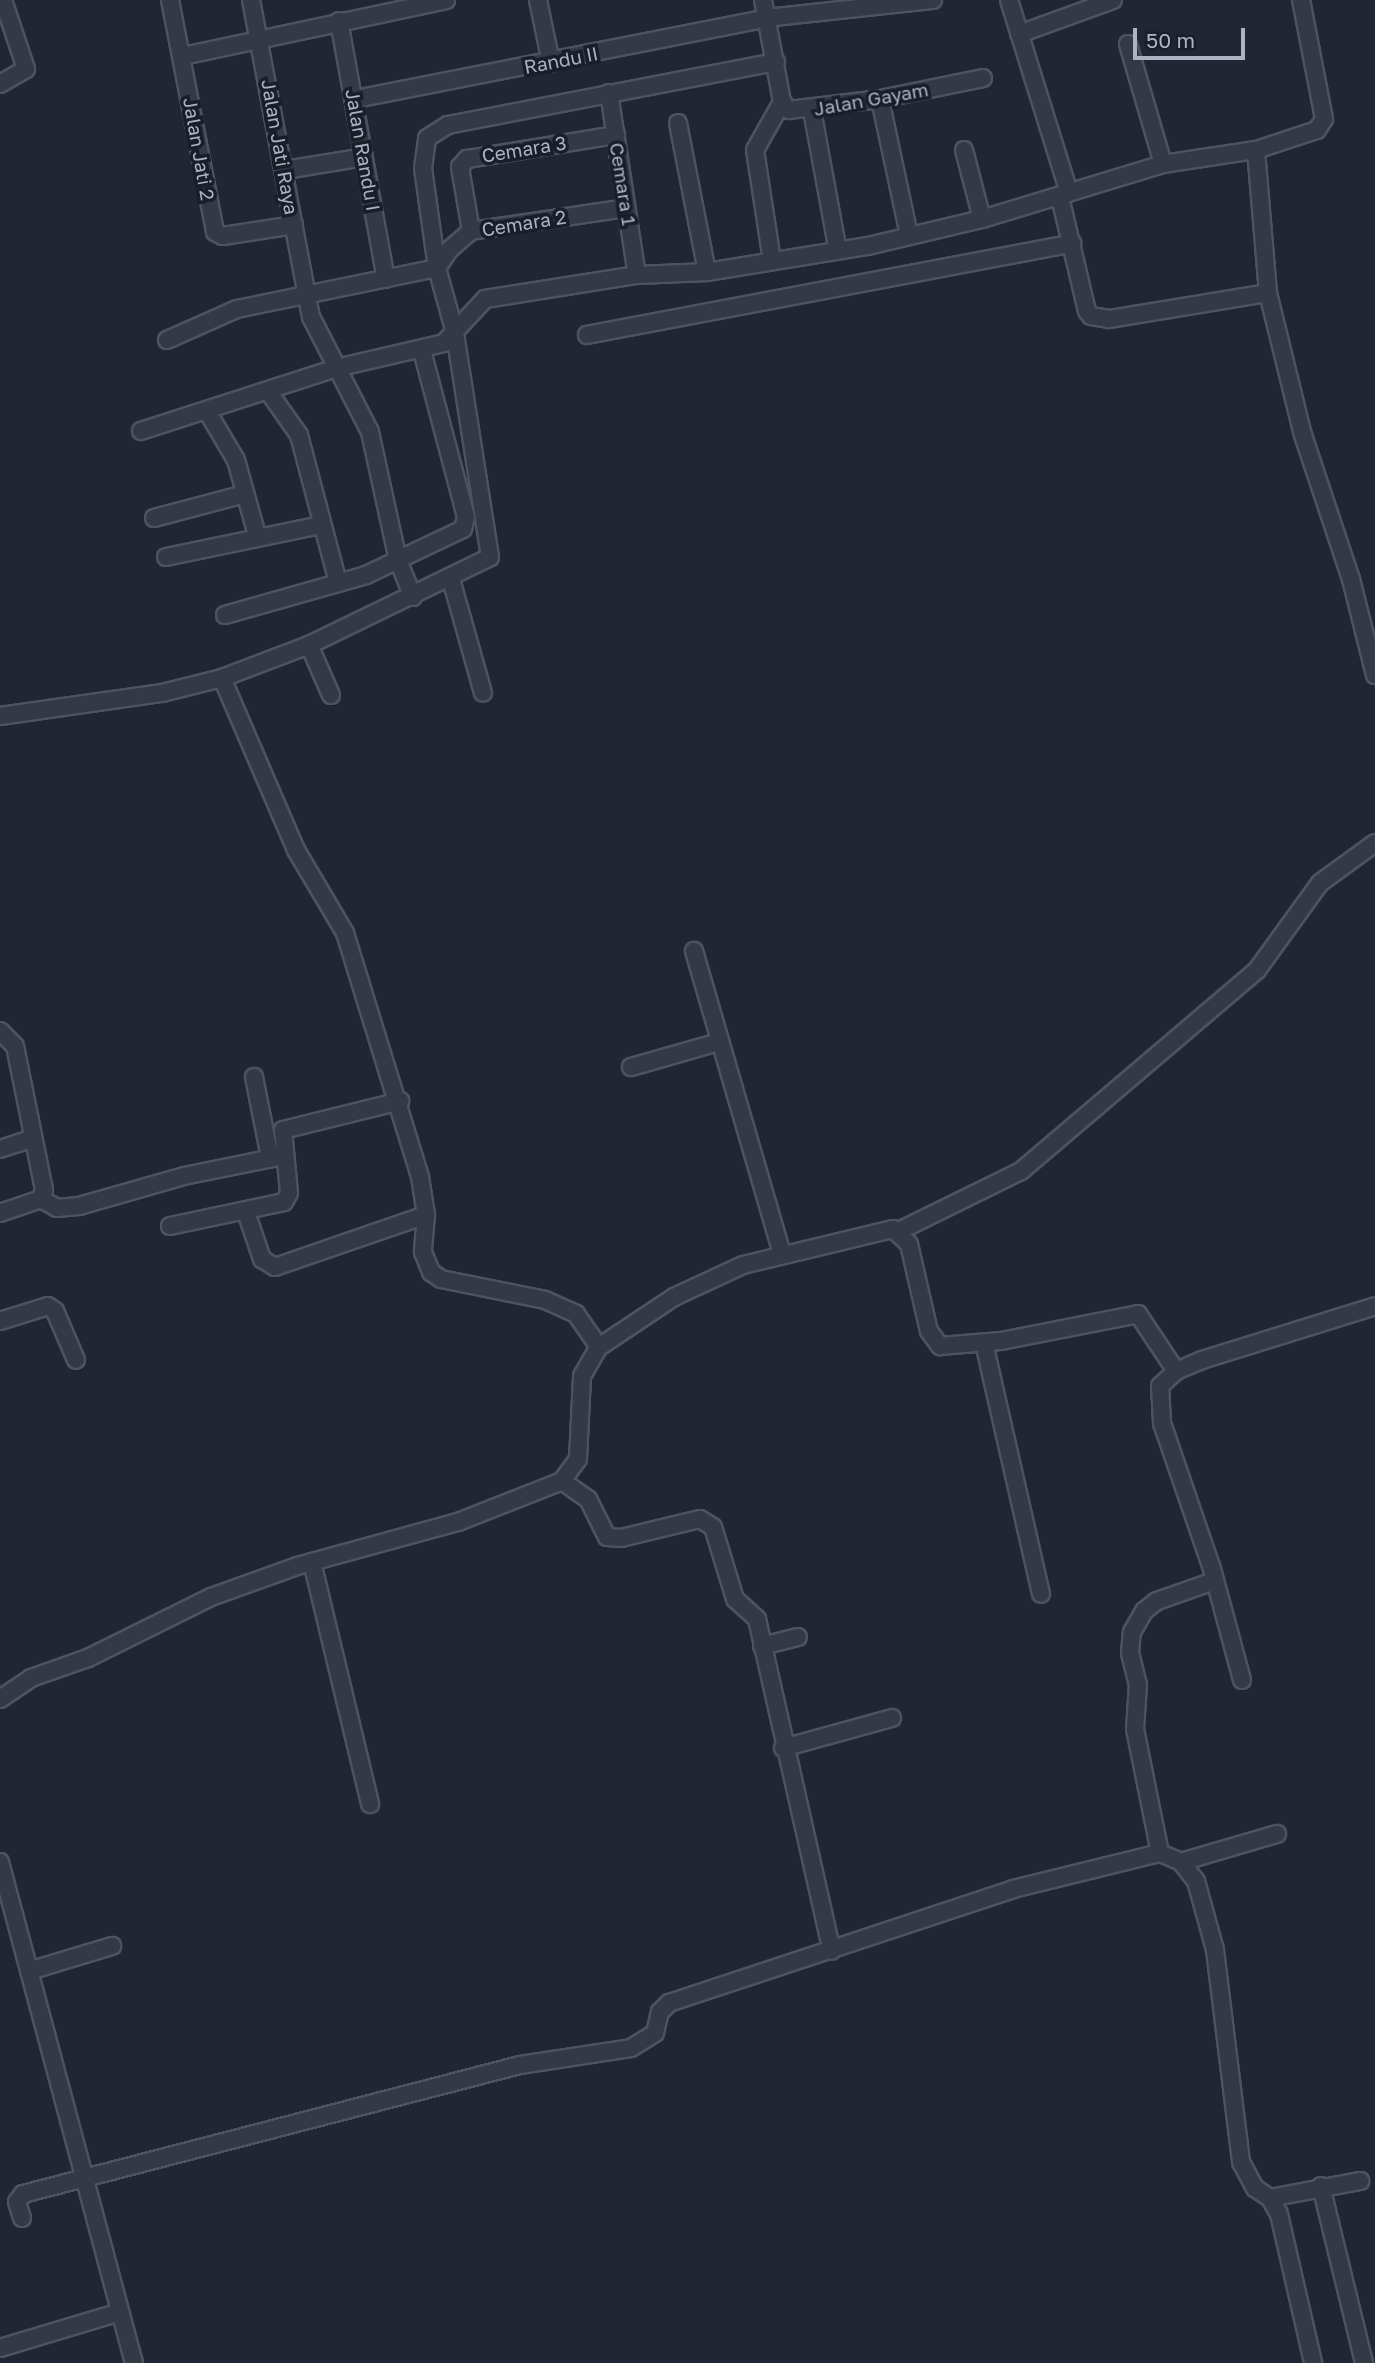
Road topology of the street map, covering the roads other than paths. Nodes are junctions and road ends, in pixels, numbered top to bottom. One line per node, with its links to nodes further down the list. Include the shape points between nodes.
1 (3, 0): 21 (street, via 26,69)
2 (170, 0): 17 (street, Jalan Jati 2)
3 (251, 0): 15 (street, Jalan Jati Raya)
4 (446, 0): 11 (street)
5 (538, 0): 18 (street)
6 (763, 0): 12 (street)
7 (933, 0): 12 (street, Randu II)
8 (1009, 0): 14 (street)
9 (1113, 0): 14 (street)
10 (1301, 0): 30 (street, via 1324,119 1317,130)
11 (386, 5): 13 (street)
12 (766, 18): 18 (street, Randu II); 19 (street)
13 (340, 21): 15 (street); 23 (street, Jalan Randu I)
14 (1019, 34): 34 (street)
15 (261, 41): 17 (street); 33 (street, Jalan Jati Raya)
16 (1128, 44): 32 (street)
17 (183, 56): 37 (street, Jalan Jati 2, via 214,229 223,236)
18 (551, 62): 23 (street, Randu II)
19 (776, 62): 22 (street); 25 (street)
20 (983, 78): 24 (street, Jalan Gayam)
21 (0, 84)
22 (609, 93): 28 (street, Cemara 1); 43 (street, via 448,125 427,138 423,168)
23 (355, 99): 31 (street, Jalan Randu I)
24 (880, 99): 26 (street, Jalan Gayam); 39 (street)
25 (782, 102): 26 (street, Jalan Gayam, via 789,110); 42 (street, via 755,150)
26 (812, 110): 41 (street)
27 (678, 123): 44 (street)
28 (616, 135): 35 (street, Cemara 1); 38 (street, Cemara 3, via 467,159 460,167)
29 (964, 150): 36 (street)
30 (1256, 150): 32 (street); 47 (street)
31 (364, 157): 33 (street); 46 (street, Jalan Randu I)
32 (1163, 164): 34 (street)
33 (285, 170): 37 (street, Jalan Jati Raya)
34 (1064, 195): 36 (street); 40 (street)
35 (626, 208): 38 (street, Cemara 2); 45 (street, Cemara 1)
36 (982, 219): 39 (street)
37 (294, 225): 48 (street, Jalan Jati Raya)
38 (471, 231): 43 (street, Cemara 2)
39 (909, 236): 41 (street)
40 (1072, 243): 47 (street, via 1087,311 1101,318); 50 (street)
41 (838, 251): 42 (street)
42 (772, 261): 44 (street)
43 (437, 268): 46 (street); 49 (street)
44 (707, 272): 45 (street)
45 (638, 275): 49 (street, via 485,299)
46 (386, 279): 48 (street)
47 (1268, 293): 68 (street, via 1303,435 1351,579)
48 (305, 296): 51 (street, via 237,309); 53 (street, Jalan Jati Raya, via 320,342)
49 (455, 333): 52 (street, via 444,343); 63 (street, via 491,542 488,561)
50 (587, 335)
51 (167, 340)
52 (422, 351): 53 (street); 62 (street, via 466,525 458,534)
53 (336, 368): 54 (street); 62 (street, Jalan Jati Raya, via 370,432)
54 (268, 391): 55 (street); 59 (street, via 299,435)
55 (207, 411): 56 (street); 57 (street, via 233,453)
56 (141, 431)
57 (245, 494): 58 (street); 60 (street)
58 (154, 518)
59 (321, 525): 60 (street); 64 (street)
60 (257, 535): 61 (street)
61 (166, 557)
62 (398, 560): 64 (street); 65 (street, Jalan Jati Raya)
63 (451, 579): 65 (street); 70 (street)
64 (338, 583): 66 (street)
65 (413, 597): 67 (street)
66 (225, 615)
67 (309, 645): 69 (street); 71 (street)
68 (1375, 675)
69 (222, 678): 72 (street, via 162,693); 79 (street, via 296,850 339,917)
70 (483, 693)
71 (331, 695)
72 (0, 716)
73 (1375, 843): 88 (street, via 1320,883 1257,970 1021,1171)
74 (694, 951): 76 (street)
75 (0, 1031): 80 (street, via 15,1046)
76 (719, 1042): 77 (street); 89 (street)
77 (631, 1067)
78 (254, 1077): 82 (street)
79 (400, 1101): 82 (street, via 345,1118 287,1127 281,1133); 86 (street)
80 (33, 1138): 81 (street); 83 (street, via 44,1190)
81 (0, 1149)
82 (276, 1157): 83 (street, via 79,1206 57,1208); 84 (street, via 288,1199)
83 (41, 1199): 85 (street)
84 (246, 1212): 86 (street, via 262,1259 275,1267); 87 (street)
85 (0, 1213)
86 (426, 1215): 93 (street, via 423,1252 431,1272 441,1279 545,1300 576,1314)
87 (170, 1226)
88 (899, 1231): 89 (street); 92 (street, via 909,1244 934,1340 947,1349)
89 (782, 1254): 93 (street, via 732,1269 674,1297)
90 (1375, 1306): 95 (street)
91 (0, 1321): 94 (street, via 48,1306 55,1311)
92 (984, 1343): 95 (street, via 1138,1314); 99 (street)
93 (599, 1347): 96 (street, via 582,1376 578,1459)
94 (76, 1360)
95 (1176, 1371): 98 (street, via 1166,1377 1157,1398)
96 (562, 1481): 97 (street, via 458,1522); 101 (street, via 589,1499 607,1537 706,1521 713,1527 738,1604 754,1612)
97 (312, 1562): 103 (street, via 187,1608 88,1658 32,1678); 106 (street)
98 (1214, 1581): 102 (street); 108 (street, via 1157,1601 1144,1611 1132,1632 1130,1653 1139,1685 1135,1729)
99 (1041, 1594)
100 (798, 1637): 101 (street)
101 (762, 1646): 105 (street)
102 (1241, 1680)
103 (0, 1699)
104 (892, 1718): 105 (street)
105 (783, 1748): 112 (street)
106 (370, 1804)
107 (1277, 1834): 109 (street)
108 (1160, 1853): 109 (street); 112 (street, via 1013,1889)
109 (1181, 1862): 117 (street, via 1196,1881 1215,1950 1241,2162 1255,2189)
110 (0, 1863): 113 (street)
111 (112, 1946): 113 (street)
112 (832, 1951): 114 (street, via 669,2003 660,2012 655,2034 631,2048 520,2065 172,2152)
113 (29, 1971): 114 (street)
114 (82, 2180): 118 (street, via 23,2194 17,2202); 119 (street)
115 (1360, 2181): 116 (street)
116 (1321, 2186): 117 (street); 123 (street)
117 (1270, 2198): 122 (street, via 1285,2237)
118 (22, 2217)
119 (120, 2312): 120 (street); 121 (street)
120 (0, 2348)
121 (134, 2363)
122 (1313, 2363)
123 (1364, 2363)

